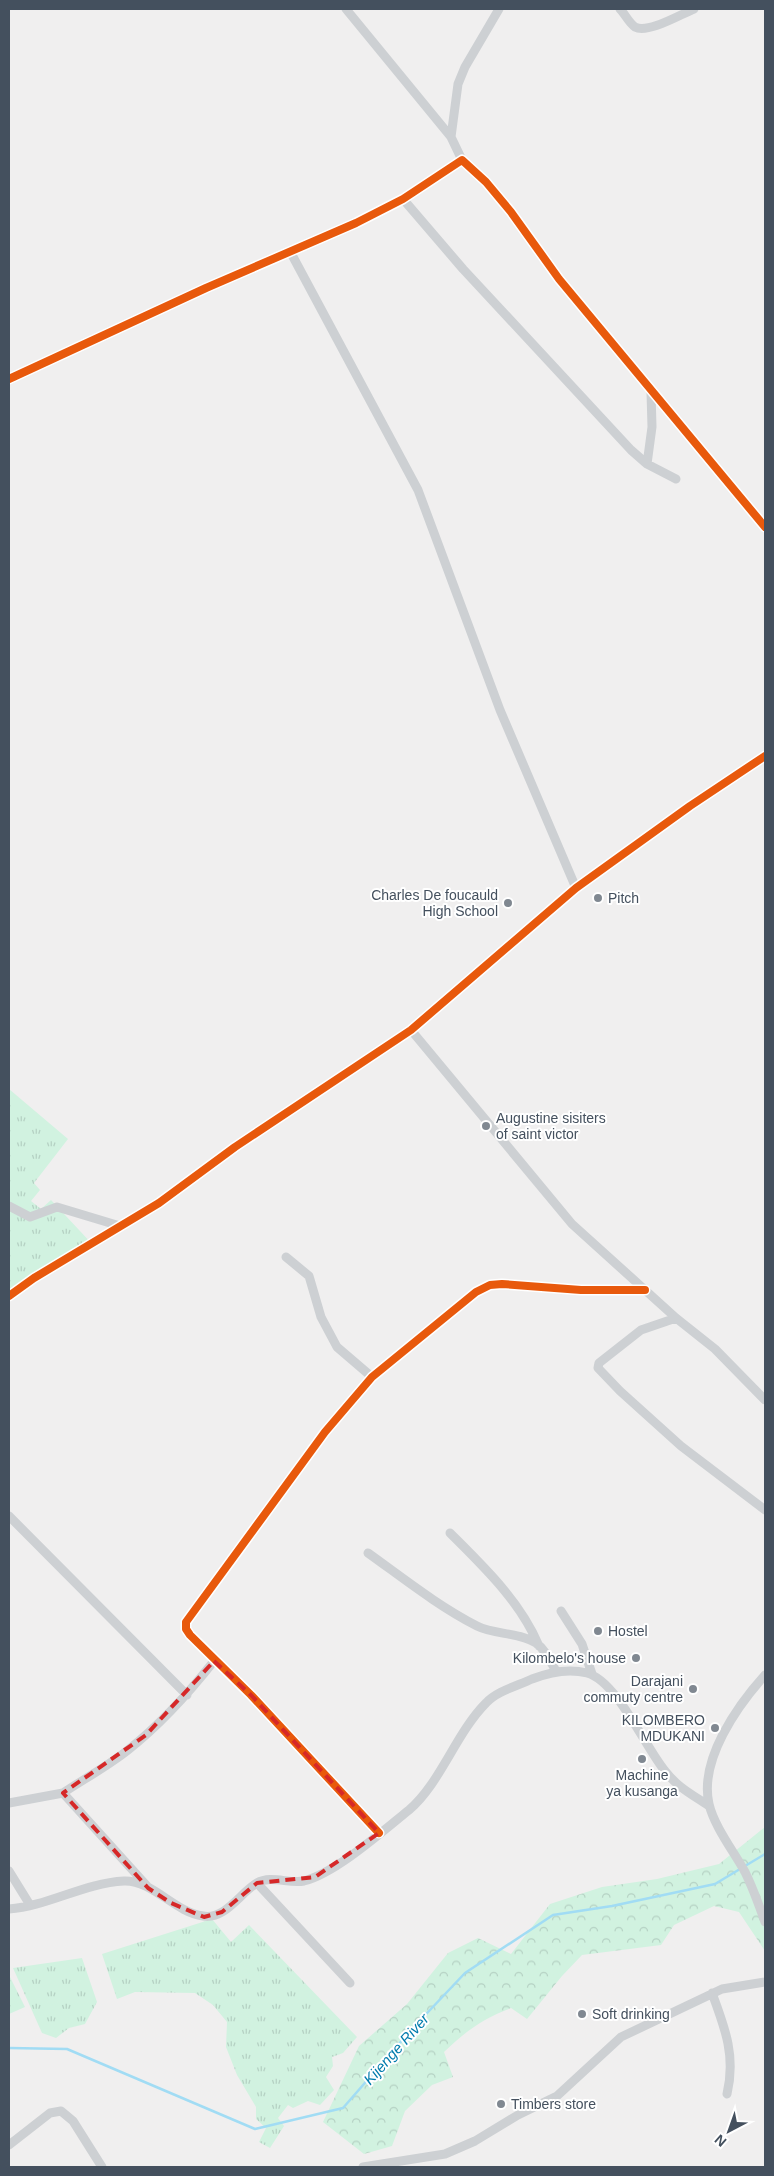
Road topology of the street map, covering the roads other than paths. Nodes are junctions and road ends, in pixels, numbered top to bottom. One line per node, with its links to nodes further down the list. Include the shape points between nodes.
1 (346, 9): 5 (street)
2 (499, 9): 5 (street, via 458,84)
3 (620, 9): 4 (street, via 632,25 640,28 661,24)
4 (694, 9)
5 (451, 137): 6 (street)
6 (462, 160): 7 (street); 10 (street, via 511,212 559,279)
7 (403, 200): 8 (street); 11 (street, via 600,419)
8 (291, 253): 9 (street, via 206,288); 15 (street, via 418,490 500,710)
9 (9, 379)
10 (652, 392): 11 (street); 13 (street)
11 (647, 464): 12 (street)
12 (676, 478)
13 (765, 527)
14 (765, 756): 15 (street)
15 (576, 888): 16 (street)
16 (411, 1030): 18 (street, via 235,1147 159,1203); 20 (street, via 572,1224)
17 (9, 1206): 18 (street, via 30,1217 51,1208 63,1207)
18 (120, 1226): 21 (street)
19 (286, 1257): 23 (street, via 309,1276 321,1317 338,1347)
20 (645, 1290): 22 (street); 23 (street, via 490,1285 476,1292)
21 (9, 1296)
22 (676, 1318): 24 (street, via 715,1349); 25 (street, via 641,1330 598,1368 681,1446)
23 (372, 1377): 31 (street, via 325,1432 186,1622 190,1635)
24 (765, 1400)
25 (765, 1510)
26 (9, 1516): 35 (street)
27 (450, 1534): 30 (street, via 507,1593)
28 (368, 1553): 30 (street, via 479,1627 516,1635)
29 (561, 1610): 33 (street, via 582,1644)
30 (539, 1646): 32 (street)
31 (214, 1661): 35 (street); 39 (street, via 251,1695)
32 (556, 1671): 33 (street); 39 (street, via 515,1686 486,1702 455,1743 424,1793)
33 (592, 1674): 38 (street, via 613,1693 676,1785)
34 (765, 1676): 38 (street, via 740,1708 711,1762 707,1787)
35 (187, 1695): 36 (street, via 126,1752)
36 (62, 1793): 37 (street); 42 (street)
37 (9, 1803)
38 (709, 1806): 45 (street, via 746,1874)
39 (379, 1834): 41 (street, via 315,1877 303,1881 265,1880)
40 (9, 1871): 43 (street)
41 (257, 1883): 42 (street, via 222,1912 204,1917 171,1903); 47 (street)
42 (148, 1888): 43 (street, via 125,1881 79,1890)
43 (30, 1905): 44 (street)
44 (9, 1908)
45 (765, 1922)
46 (765, 1982): 48 (street, via 731,1986)
47 (350, 1983)
48 (712, 1993): 49 (street, via 727,2035 732,2063); 52 (street, via 621,2037 558,2096 475,2141 439,2155)
49 (727, 2094)
50 (9, 2145): 51 (street, via 50,2113 61,2112 73,2121)
51 (102, 2167)
52 (363, 2167)

